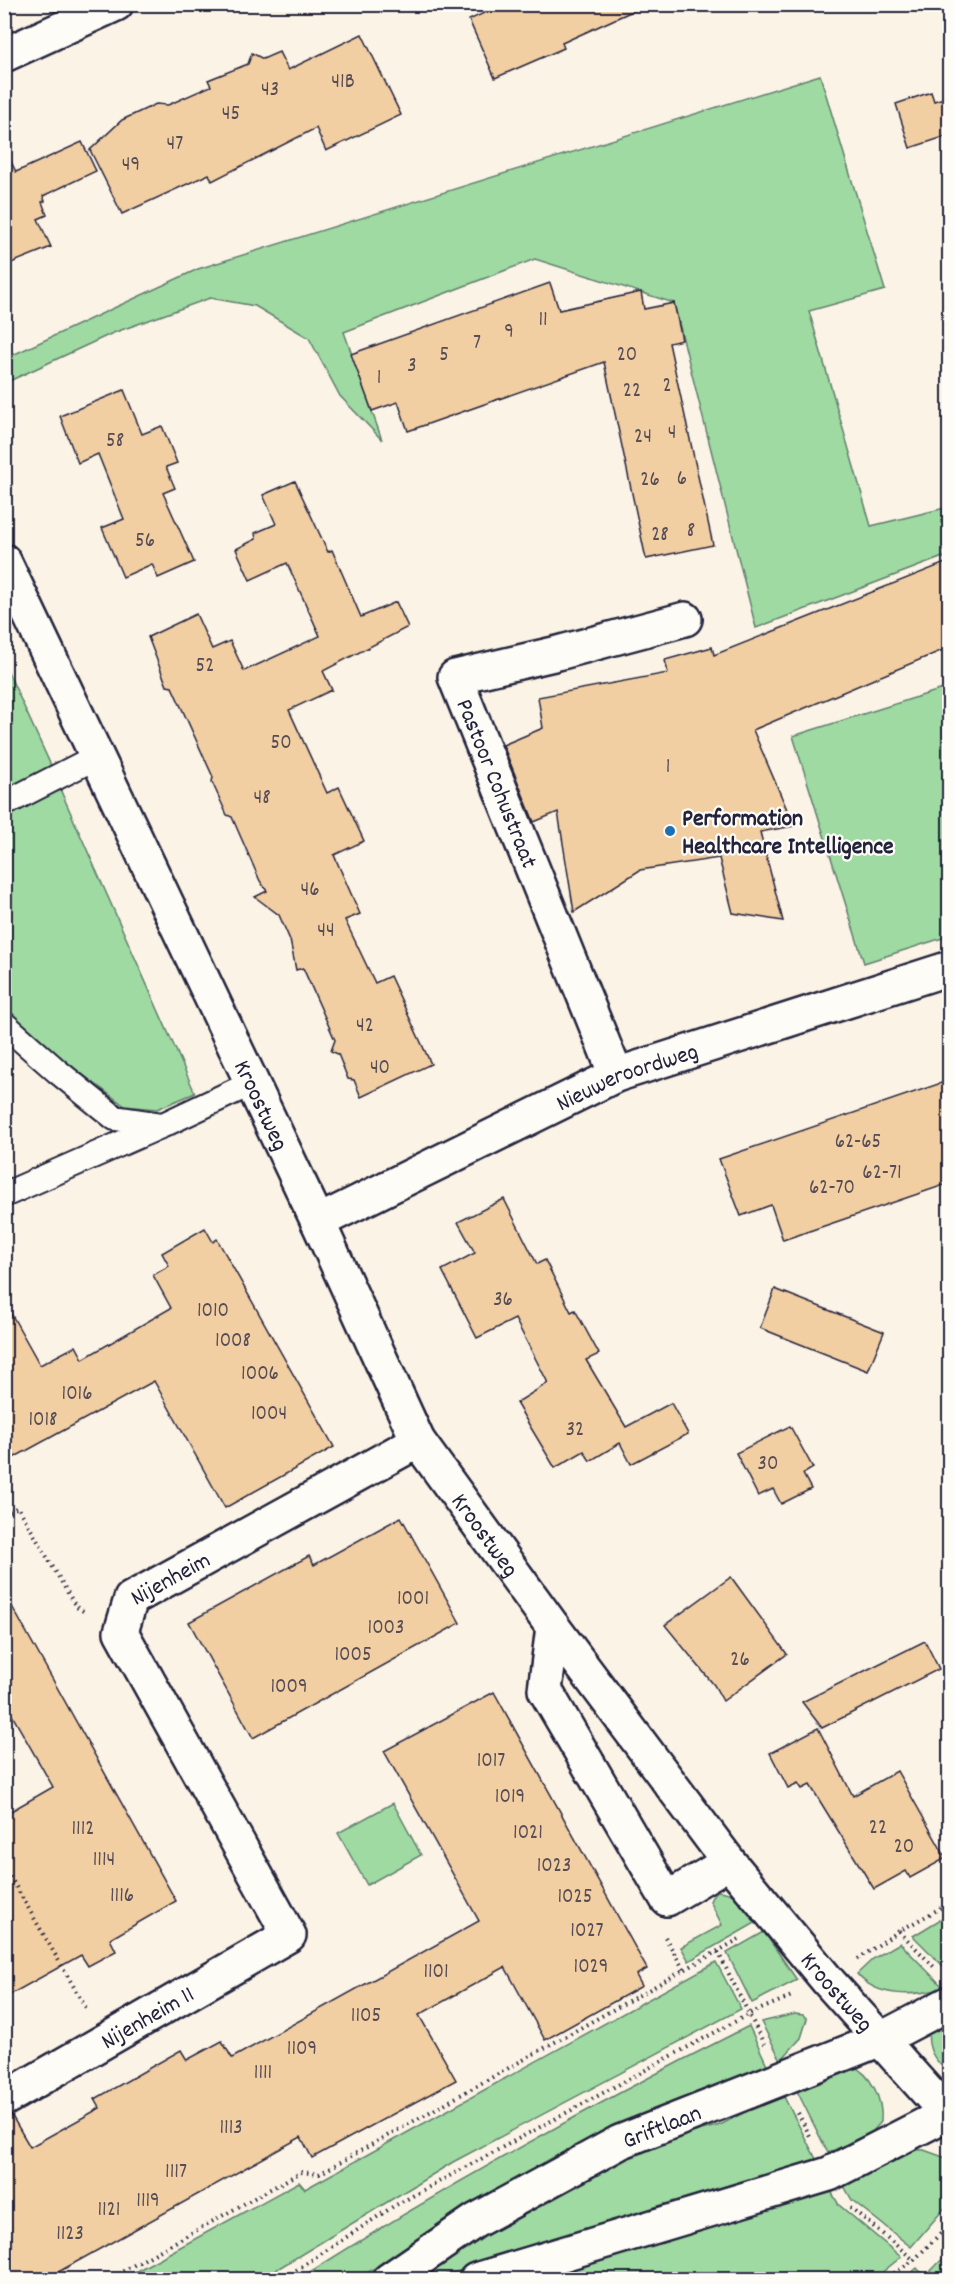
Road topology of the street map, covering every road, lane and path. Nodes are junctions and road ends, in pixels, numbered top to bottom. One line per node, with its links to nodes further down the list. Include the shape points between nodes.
1 (116, 4): 2 (street)
2 (4, 55)
3 (4, 561): 5 (street, Kroostweg)
4 (685, 619): 9 (street, Pastoor Cohustraat, via 455,677)
5 (98, 756): 6 (lane); 10 (street, Kroostweg)
6 (4, 804)
7 (950, 968): 9 (street, Nieuweroordweg)
8 (4, 1024): 11 (lane, via 115,1118)
9 (616, 1075): 13 (street, Nieuweroordweg)
10 (252, 1083): 11 (lane); 13 (street, Kroostweg)
11 (163, 1125): 12 (lane)
12 (4, 1195)
13 (318, 1222): 14 (street, Kroostweg)
14 (418, 1441): 16 (street, Kroostweg); 17 (street, Nijenheim, via 131,1599)
15 (4, 1514): 17 (path, via 18,1507 76,1607)
16 (553, 1627): 18 (street, Kroostweg); 18 (street, via 545,1690 667,1899)
17 (121, 1632): 23 (street, Nijenheim)
18 (729, 1862): 21 (street, Kroostweg)
19 (4, 1866): 29 (path)
20 (950, 1903): 22 (path)
21 (775, 1918): 24 (path); 25 (street, Kroostweg)
22 (899, 1930): 25 (path); 26 (path)
23 (289, 1935): 29 (street, Nijenheim 11)
24 (718, 1952): 27 (path); 36 (path, via 319,2174 301,2172)
25 (828, 1981): 27 (path); 28 (street, Kroostweg)
26 (946, 1989): 28 (street, Griftlaan)
27 (749, 2014): 30 (path); 37 (path, via 394,2206)
28 (881, 2039): 30 (street, Griftlaan); 32 (street, Kroostweg)
29 (105, 2042): 31 (street, Nijenheim 11)
30 (781, 2078): 33 (path); 38 (street, Griftlaan, via 620,2142 475,2221)
31 (4, 2099)
32 (949, 2114): 33 (street)
33 (829, 2174): 35 (path, via 844,2202); 39 (street)
34 (950, 2224): 35 (path)
35 (914, 2260): 40 (path)
36 (107, 2280)
37 (281, 2280)
38 (389, 2280)
39 (476, 2280)
40 (884, 2280)

